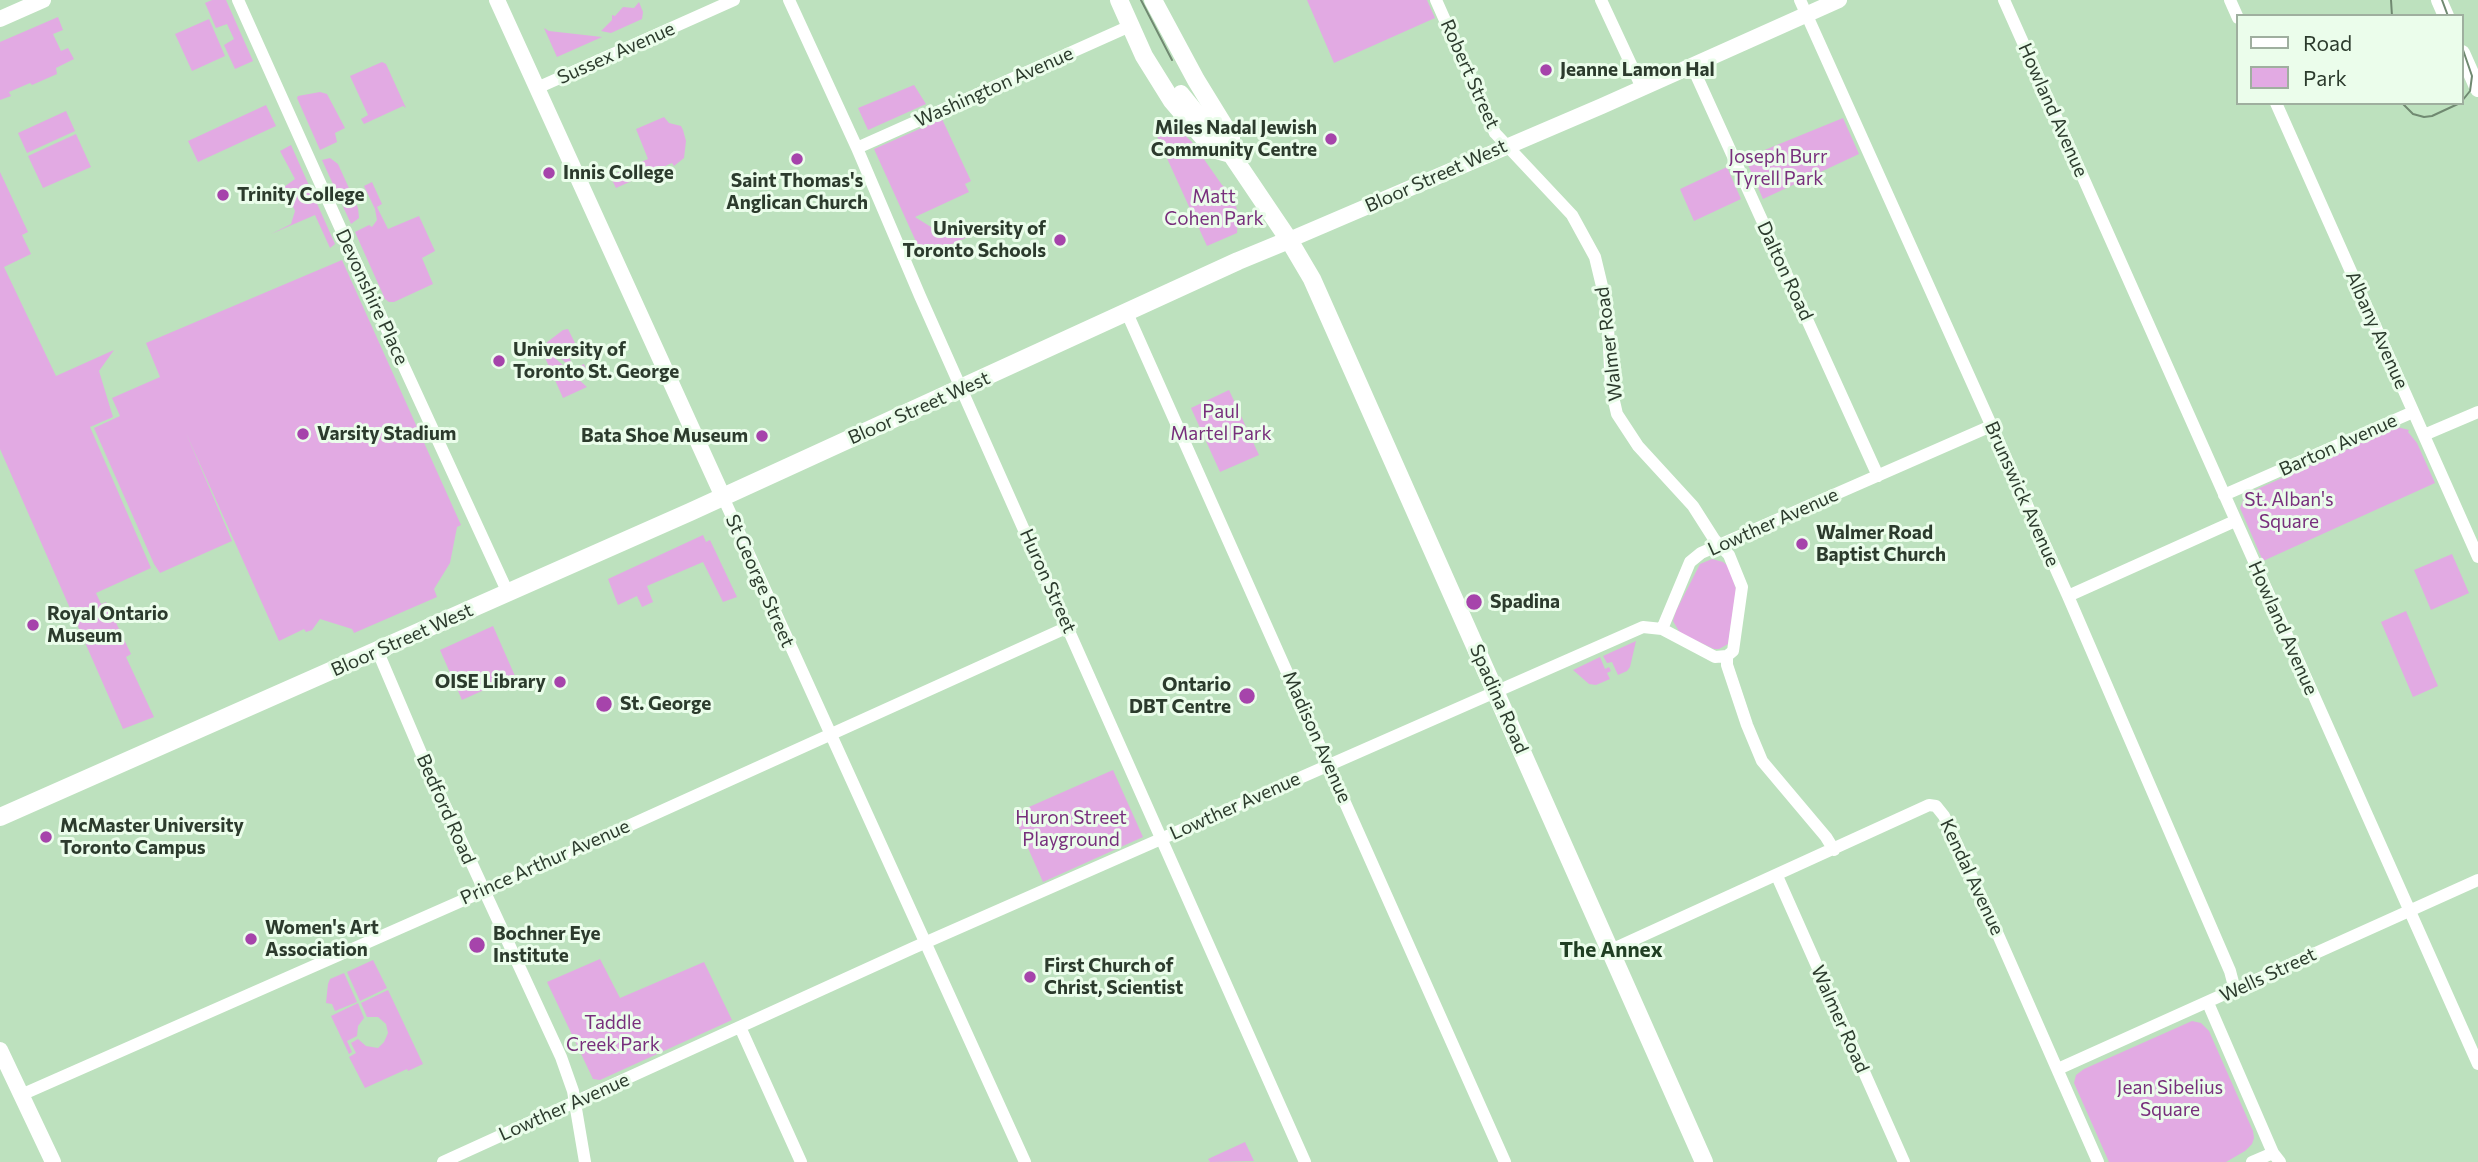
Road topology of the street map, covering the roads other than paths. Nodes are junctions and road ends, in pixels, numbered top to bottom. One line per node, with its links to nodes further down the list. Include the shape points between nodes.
1 (43, 0): 13 (main road)
2 (238, 0): 39 (street, Devonshire Place)
3 (497, 0): 18 (main road, St George Street)
4 (734, 0): 18 (street, Sussex Avenue)
5 (789, 0): 24 (street, Huron Street)
6 (1118, 0): 14 (main road)
7 (1153, 0): 17 (main road)
8 (1436, 0): 23 (street, Robert Street, via 1496,133)
9 (1601, 0): 19 (street)
10 (1839, 0): 12 (main road, Bloor Street West)
11 (2004, 0): 34 (street, Howland Avenue)
12 (1804, 7): 16 (main road, Bloor Street West); 31 (street, Brunswick Avenue)
13 (0, 19)
14 (1130, 26): 21 (main road, via 1144,56); 24 (street, Washington Avenue)
15 (2469, 60): 20 (main road)
16 (1692, 66): 19 (main road, Bloor Street West); 33 (street, Dalton Road)
17 (1196, 80): 21 (main road); 25 (main road, via 1231,137)
18 (537, 88): 35 (main road, St George Street)
19 (1642, 88): 23 (main road, Bloor Street West)
20 (2478, 89)
21 (1176, 97): 25 (main road, via 1213,149)
22 (2277, 105): 29 (street, Albany Avenue)
23 (1507, 145): 26 (main road, Bloor Street West); 37 (street, Walmer Road, via 1572,215 1595,257 1607,307 1611,388 1621,421)
24 (857, 148): 28 (street, Huron Street)
25 (1231, 154): 26 (main road, Spadina Road)
26 (1289, 240): 27 (main road, Bloor Street West); 45 (main road, Spadina Road, via 1312,279)
27 (1127, 313): 28 (main road, Bloor Street West); 47 (street, Madison Avenue)
28 (962, 389): 35 (main road, Bloor Street West); 41 (street, Huron Street)
29 (2413, 412): 32 (street, Albany Avenue); 34 (street, Barton Avenue)
30 (2478, 412): 32 (street, Barton Avenue)
31 (1991, 426): 33 (street, Lowther Avenue); 40 (street, Brunswick Avenue)
32 (2424, 435): 38 (street, Albany Avenue)
33 (1878, 475): 37 (street, Lowther Avenue)
34 (2224, 495): 36 (street, Howland Avenue)
35 (723, 497): 39 (main road, Bloor Street West); 46 (street, St George Street)
36 (2235, 521): 40 (street); 54 (street, Howland Avenue)
37 (1722, 545): 42 (street, Lowther Avenue, via 1690,562); 44 (street, Walmer Road, via 1742,587 1736,640)
38 (2478, 557)
39 (508, 593): 43 (main road, Bloor Street West)
40 (2068, 596): 57 (street, Brunswick Avenue)
41 (1068, 627): 46 (street, Prince Arthur Avenue); 49 (street, Huron Street)
42 (1662, 629): 44 (street, via 1715,657); 45 (street, Lowther Avenue, via 1643,627)
43 (377, 652): 48 (main road, Bloor Street West); 53 (street, Bedford Road)
44 (1727, 656): 50 (street, via 1762,761)
45 (1496, 692): 47 (street, Lowther Avenue); 56 (main road, Spadina Road)
46 (830, 734): 53 (street, Prince Arthur Avenue); 55 (street, St George Street)
47 (1329, 763): 49 (street, Lowther Avenue); 72 (street, Madison Avenue)
48 (0, 817)
49 (1162, 838): 55 (street, Lowther Avenue); 71 (street, Huron Street)
50 (1833, 850): 51 (street, Kendal Avenue); 62 (street, Kendal Avenue, via 1929,805 1940,809)
51 (1777, 876): 56 (street, Kendal Avenue); 74 (street, Walmer Road)
52 (2478, 880): 54 (street, Wells Street)
53 (485, 890): 63 (street, Prince Arthur Avenue); 64 (street, Bedford Road, via 561,1057)
54 (2410, 911): 57 (street, Wells Street); 61 (street, Howland Avenue)
55 (926, 943): 59 (street, Lowther Avenue); 70 (street, St George Street)
56 (1611, 950): 73 (main road, Spadina Road)
57 (2235, 990): 58 (street, Wells Street)
58 (2208, 1003): 62 (street, Wells Street); 65 (street)
59 (740, 1027): 64 (street, Lowther Avenue); 69 (street)
60 (0, 1050): 63 (main road)
61 (2478, 1064)
62 (2058, 1069): 75 (street, Kendal Avenue)
63 (20, 1095): 66 (main road)
64 (575, 1102): 67 (street, Lowther Avenue); 68 (street, Bedford Road)
65 (2276, 1158): 76 (street)
66 (53, 1162)
67 (443, 1162)
68 (585, 1162)
69 (801, 1162)
70 (1026, 1162)
71 (1305, 1162)
72 (1506, 1162)
73 (1704, 1162)
74 (1903, 1162)
75 (2098, 1162)
76 (2252, 1162)

